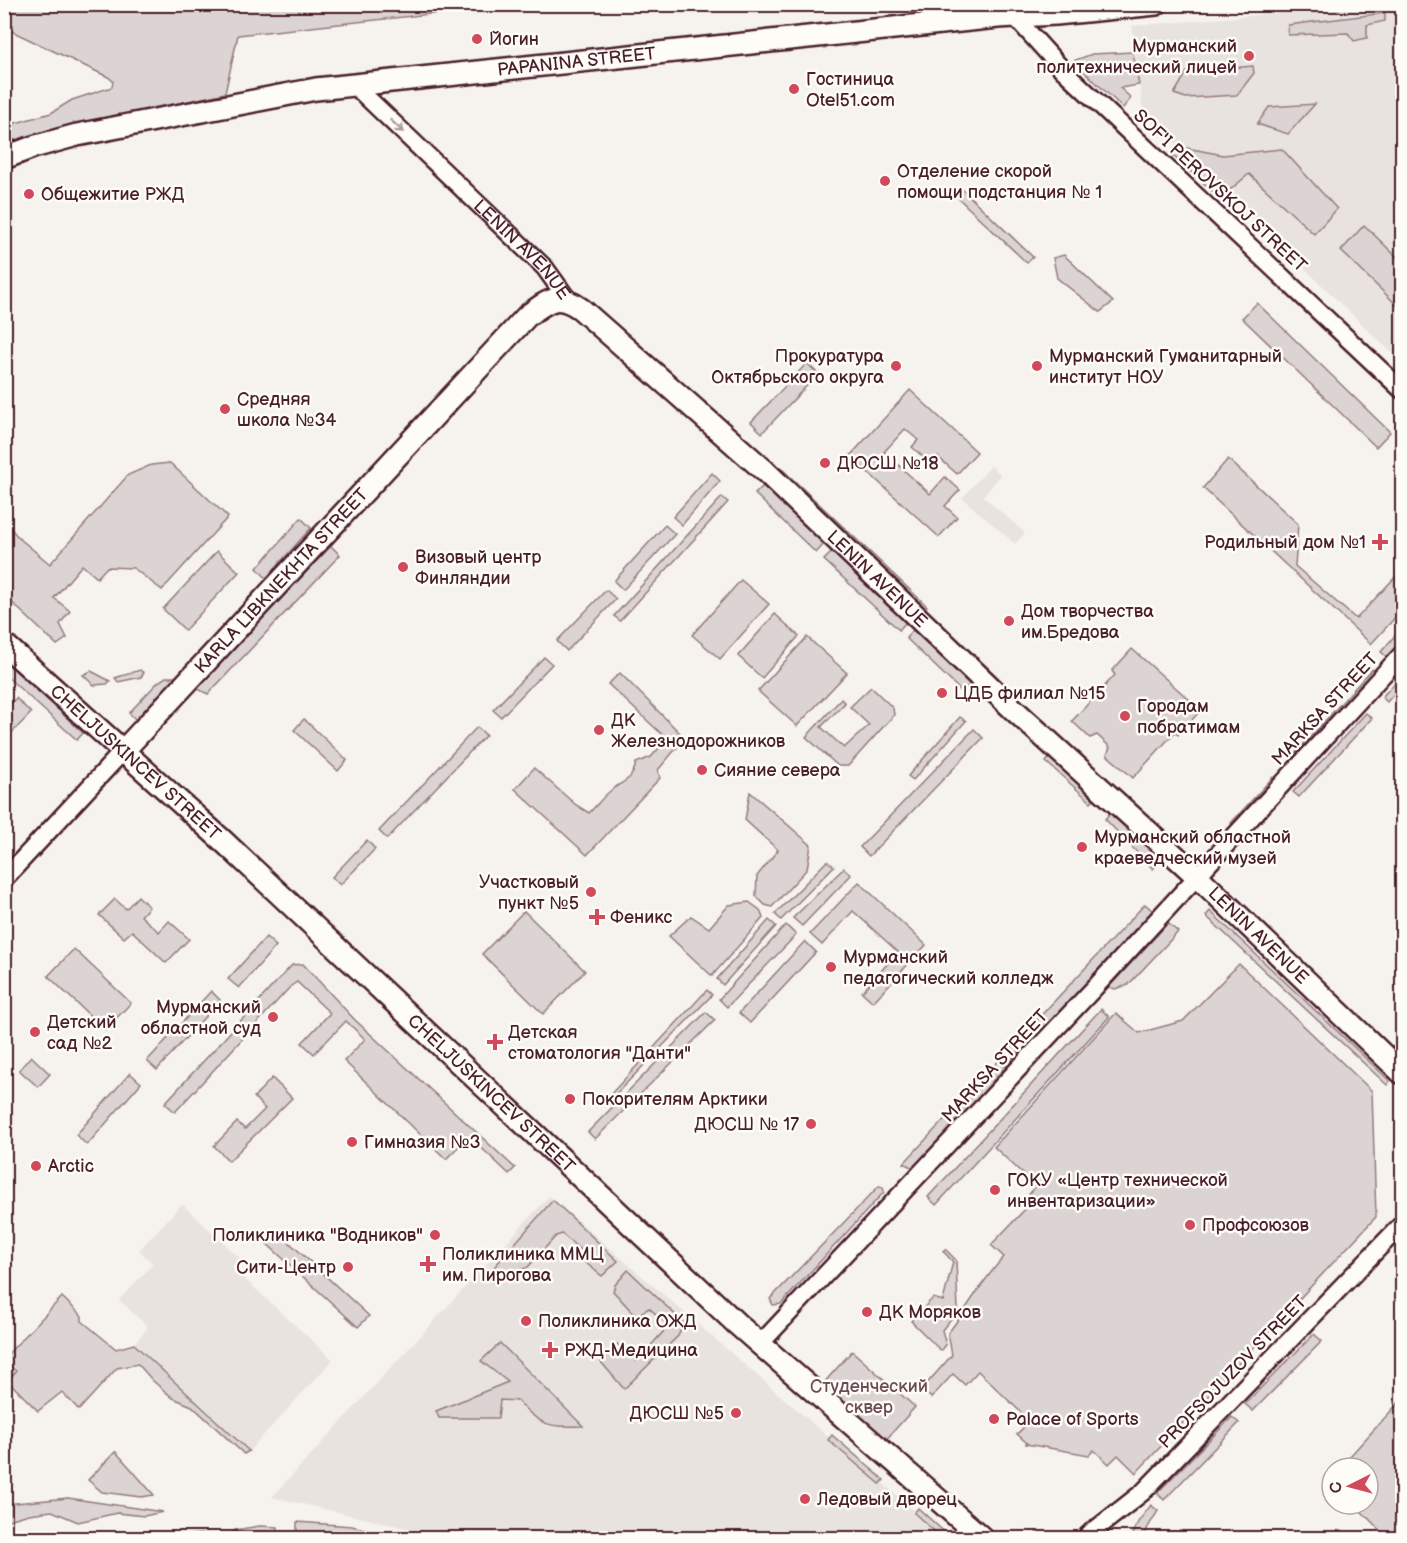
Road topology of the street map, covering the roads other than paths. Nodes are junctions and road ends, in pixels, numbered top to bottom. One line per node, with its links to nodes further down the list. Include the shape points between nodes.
1 (1156, 4): 2 (main road, PAPANINA STREET)
2 (1015, 17): 3 (main road, PAPANINA STREET); 6 (street, SOF'I PEROVSKOJ STREET, via 1062,69)
3 (355, 86): 4 (main road, PAPANINA STREET, via 267,97 77,135); 5 (street, LENIN AVENUE, one-way to 5, via 545,268)
4 (4, 158)
5 (568, 300): 9 (main road, KARLA LIBKNEKHTA STREET, via 544,304 527,316); 10 (main road, LENIN AVENUE, via 765,471 1036,730)
6 (1402, 390)
7 (4, 644): 9 (main road, CHELJUSKINCEV STREET)
8 (1402, 654): 10 (street, MARKSA STREET)
9 (124, 750): 11 (street, KARLA LIBKNEKHTA STREET); 14 (main road, CHELJUSKINCEV STREET)
10 (1197, 876): 12 (main road, LENIN AVENUE); 14 (street, MARKSA STREET)
11 (4, 879)
12 (1402, 1073)
13 (1402, 1224): 15 (street, PROFSOJUZOV STREET, via 1143,1492)
14 (760, 1344): 16 (main road, CHELJUSKINCEV STREET)
15 (1089, 1536)
16 (979, 1537)

